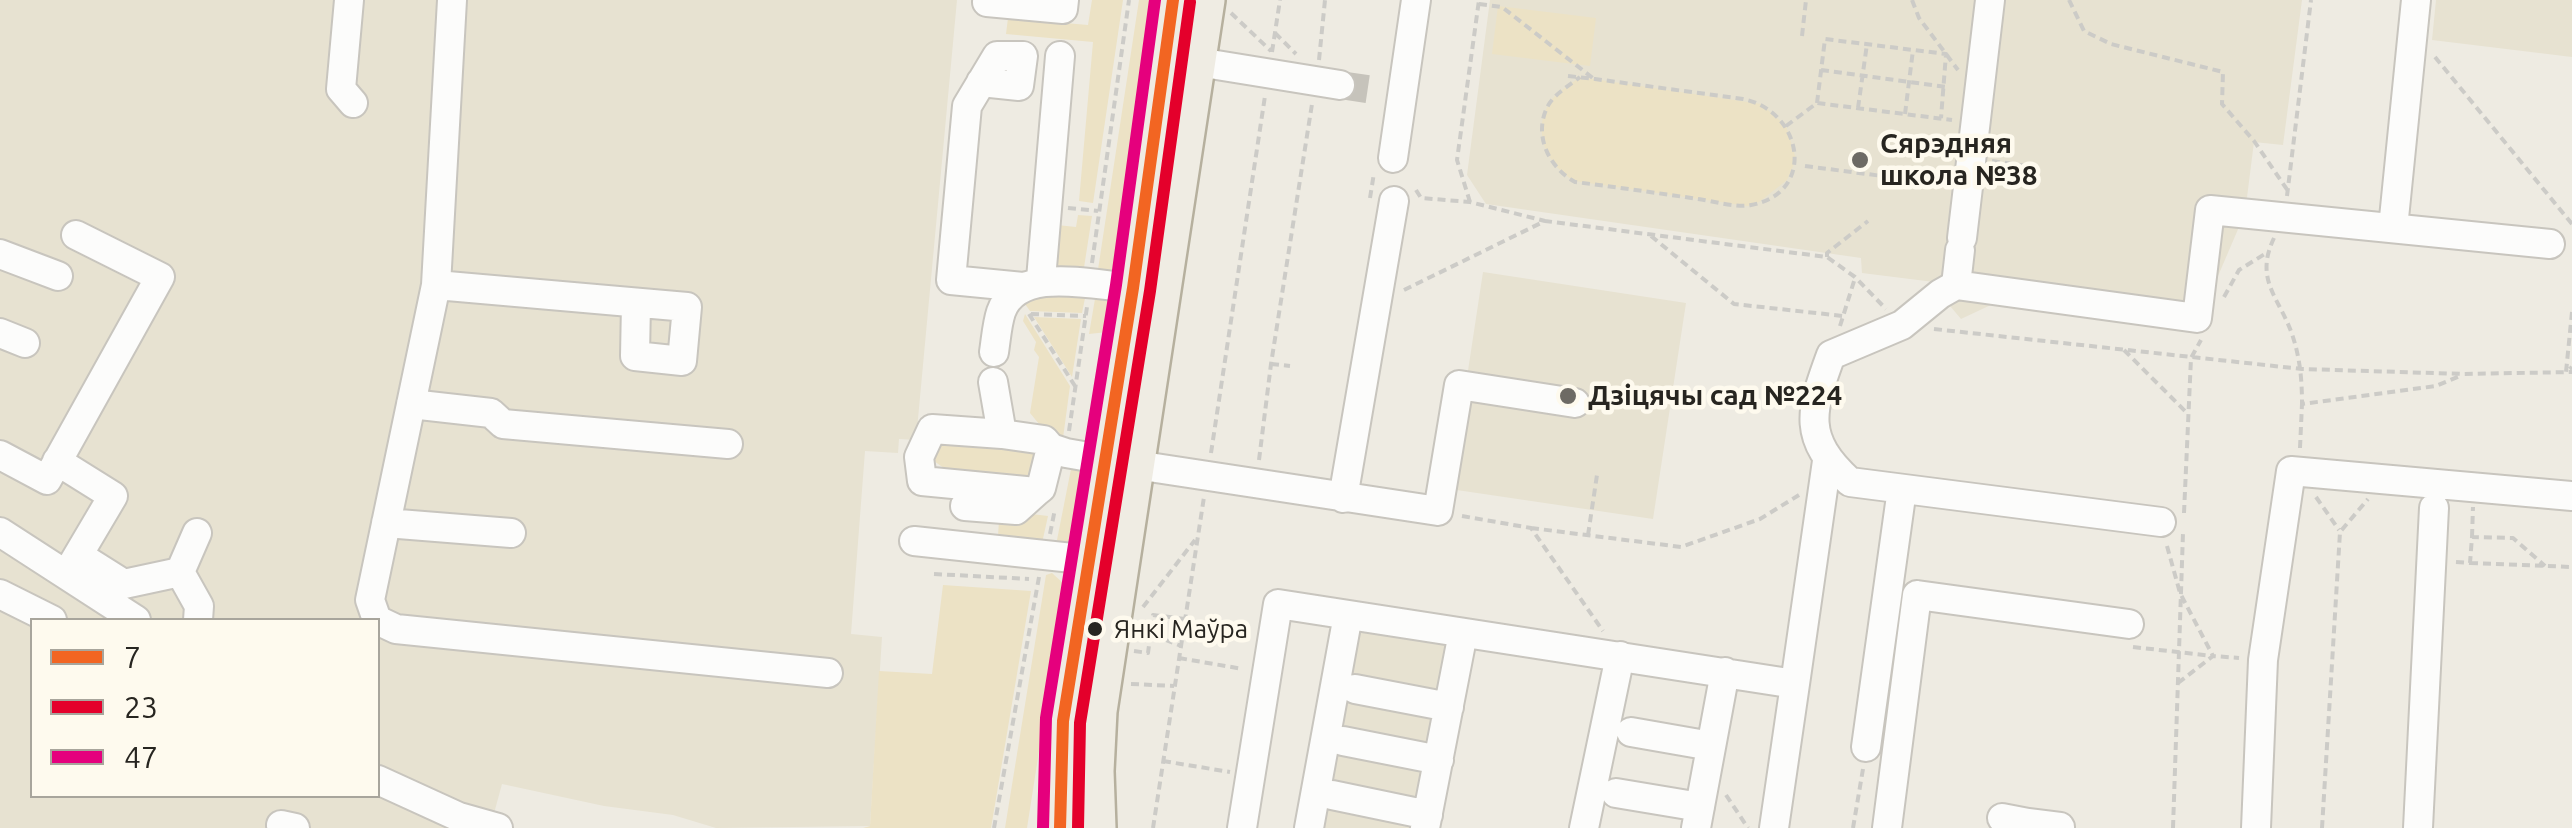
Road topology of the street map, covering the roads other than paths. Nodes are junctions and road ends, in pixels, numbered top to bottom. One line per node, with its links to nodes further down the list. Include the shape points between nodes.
1 (349, 0): 14 (lane, via 341,90)
2 (452, 0): 22 (lane)
3 (1064, 0): 8 (lane, via 1063,9)
4 (1174, 0): 24 (main road)
5 (1416, 0): 15 (lane, via 1390,92)
6 (1990, 0): 23 (lane)
7 (2416, 0): 17 (lane)
8 (987, 2)
9 (1217, 6): 11 (main road)
10 (1060, 56): 25 (lane)
11 (1198, 62): 13 (lane, via 1270,63); 36 (main road)
12 (982, 82): 25 (lane, via 967,106 951,280)
13 (1328, 83)
14 (353, 102)
15 (1384, 163)
16 (1381, 203): 41 (lane)
17 (2393, 228): 19 (lane); 23 (lane, via 2286,204 2210,210 2197,318)
18 (76, 235): 35 (lane, via 160,277)
19 (2550, 244)
20 (0, 254): 21 (lane)
21 (58, 276)
22 (436, 285): 26 (lane); 30 (lane)
23 (1956, 285): 37 (lane, via 1902,325 1830,355 1812,427)
24 (1133, 288): 25 (lane, via 1089,285); 36 (main road)
25 (1026, 295): 27 (lane, via 1002,308)
26 (636, 302)
27 (994, 352)
28 (993, 382): 31 (lane)
29 (1575, 403): 41 (lane, via 1459,385 1438,511)
30 (411, 404): 32 (lane, via 491,413 503,424); 44 (lane)
31 (1002, 434): 33 (lane, via 1044,440); 40 (lane, via 932,429 919,457 922,481)
32 (728, 444)
33 (1058, 450): 36 (lane); 40 (lane, via 1042,488)
34 (0, 455): 35 (lane, via 47,480)
35 (57, 462): 51 (lane, via 113,496)
36 (1121, 462): 41 (lane); 50 (main road); 84 (main road, via 1099,711)
37 (1826, 470): 38 (lane, via 1850,482); 65 (lane)
38 (1902, 490): 45 (lane); 71 (lane)
39 (2572, 496): 90 (lane, via 2291,471 2263,660)
40 (1046, 498): 42 (lane, via 1016,510)
41 (1342, 498)
42 (965, 506)
43 (2434, 508): 91 (lane)
44 (386, 522): 48 (lane); 58 (lane, via 370,600)
45 (2176, 523)
46 (0, 532): 51 (lane)
47 (197, 533): 52 (lane)
48 (511, 533)
49 (914, 541): 50 (lane, via 1042,566)
50 (1091, 560): 68 (main road)
51 (72, 565): 52 (lane, via 124,584); 56 (lane)
52 (180, 572): 57 (lane, via 199,606)
53 (0, 594): 55 (lane)
54 (1348, 614): 61 (lane); 85 (lane, via 1278,604); 86 (lane)
55 (48, 618)
56 (134, 618)
57 (198, 618)
58 (376, 618)
59 (380, 621): 64 (lane, via 396,629)
60 (2129, 624): 89 (lane, via 1917,595)
61 (1463, 632): 62 (lane); 67 (lane)
62 (1620, 656): 63 (lane); 87 (lane)
63 (1725, 672): 65 (lane); 72 (lane)
64 (828, 673)
65 (1795, 684): 88 (lane)
66 (1355, 689): 67 (lane)
67 (1449, 706): 73 (lane)
68 (1064, 720): 82 (main road); 83 (main road)
69 (1631, 732): 72 (lane)
70 (1344, 742): 73 (lane)
71 (1866, 747)
72 (1709, 756): 77 (lane)
73 (1438, 760): 78 (lane)
74 (380, 781): 81 (lane)
75 (1616, 793): 77 (lane)
76 (1332, 795): 78 (lane)
77 (1698, 818)
78 (1427, 821)
79 (2019, 823): 80 (lane)
80 (2060, 827)
81 (498, 828)
82 (1042, 828)
83 (1060, 828)
84 (1098, 828)
85 (1242, 828)
86 (1310, 828)
87 (1584, 828)
88 (1774, 828)
89 (1887, 828)
90 (2256, 828)
91 (2418, 828)

